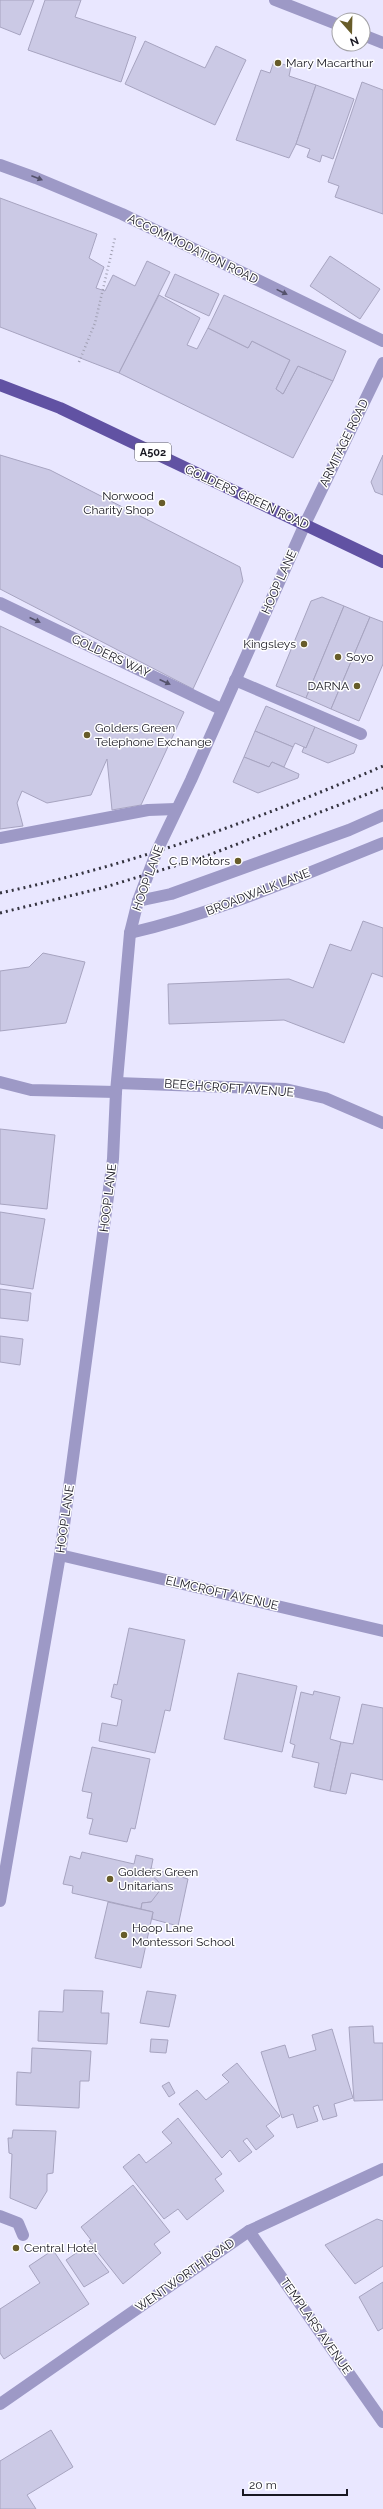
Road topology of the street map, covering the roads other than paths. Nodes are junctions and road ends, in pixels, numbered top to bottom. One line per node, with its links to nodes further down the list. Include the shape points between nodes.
1 (275, 0): 2 (street)
2 (331, 22)
3 (371, 38): 4 (street)
4 (383, 42)
5 (0, 165): 6 (street, ACCOMMODATION ROAD, one-way to 6, via 122,214)
6 (383, 341)
7 (382, 370): 9 (street, ARMITAGE ROAD)
8 (0, 385): 9 (main road, GOLDERS GREEN ROAD / A502, via 60,408)
9 (305, 524): 10 (main road, GOLDERS GREEN ROAD / A502); 12 (street, HOOP LANE)
10 (383, 562)
11 (0, 603): 13 (street, GOLDERS WAY, one-way to 13)
12 (235, 680): 13 (street, HOOP LANE); 14 (street)
13 (221, 709): 15 (street, HOOP LANE)
14 (361, 734)
15 (176, 809): 17 (street, via 148,810); 19 (street, HOOP LANE)
16 (383, 815): 19 (street, via 349,830 179,891)
17 (0, 838)
18 (383, 843): 20 (street, BROADWALK LANE, via 236,902)
19 (138, 901): 20 (street, HOOP LANE)
20 (130, 933): 22 (street, HOOP LANE)
21 (0, 1082): 22 (street, BEECHCROFT AVENUE, via 31,1090)
22 (116, 1087): 23 (street, BEECHCROFT AVENUE, via 285,1089 325,1098); 24 (street, HOOP LANE, via 113,1159)
23 (383, 1122)
24 (60, 1555): 25 (street, ELMCROFT AVENUE); 26 (street, HOOP LANE)
25 (383, 1631)
26 (0, 1901)
27 (383, 2168): 29 (street, WENTWORTH ROAD)
28 (0, 2216): 30 (street, via 18,2223)
29 (249, 2231): 31 (street, WENTWORTH ROAD); 32 (street, TEMPLARS AVENUE)
30 (23, 2235)
31 (0, 2404)
32 (383, 2422)

